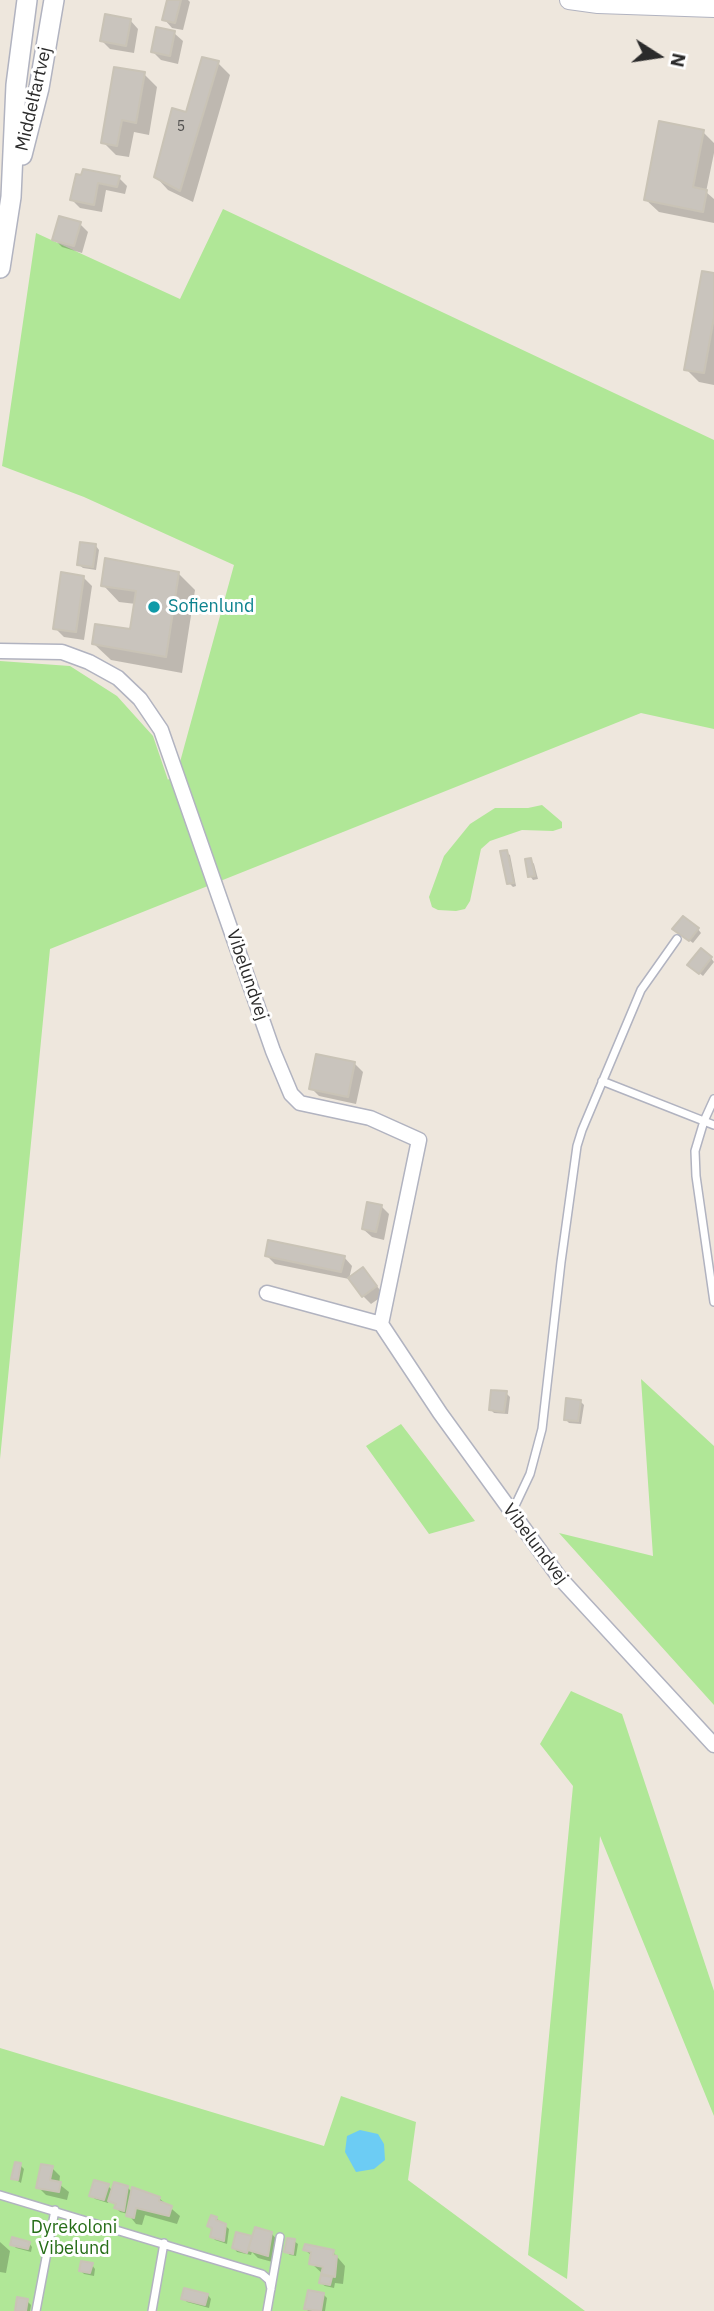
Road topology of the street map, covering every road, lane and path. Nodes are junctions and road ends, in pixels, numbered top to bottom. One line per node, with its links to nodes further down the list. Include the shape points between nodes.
1 (27, 0): 5 (main road, Middelfartvej, via 16,85)
2 (54, 0): 5 (main road, Middelfartvej, via 39,88)
3 (569, 0): 4 (street)
4 (714, 8)
5 (11, 197): 6 (main road, Middelfartvej)
6 (0, 268)
7 (0, 651): 15 (street, Vibelundvej, via 62,652 118,678 140,699 161,730 291,1094 300,1103 370,1118 419,1140)
8 (677, 939): 9 (lane, via 640,990)
9 (602, 1081): 11 (lane); 16 (lane, via 577,1146 542,1429 530,1474)
10 (714, 1099): 11 (lane)
11 (704, 1121): 12 (lane); 14 (lane, via 695,1152 696,1176)
12 (714, 1125)
13 (268, 1293): 15 (street)
14 (714, 1302)
15 (381, 1324): 16 (street, Vibelundvej)
16 (511, 1513): 17 (street, Vibelundvej, via 559,1577)
17 (714, 1745)
18 (0, 2195): 19 (lane)
19 (55, 2210): 21 (lane); 23 (lane)
20 (280, 2237): 22 (lane)
21 (164, 2243): 22 (lane, via 262,2273); 24 (lane)
22 (271, 2289): 25 (lane)
23 (36, 2311)
24 (152, 2311)
25 (267, 2311)

